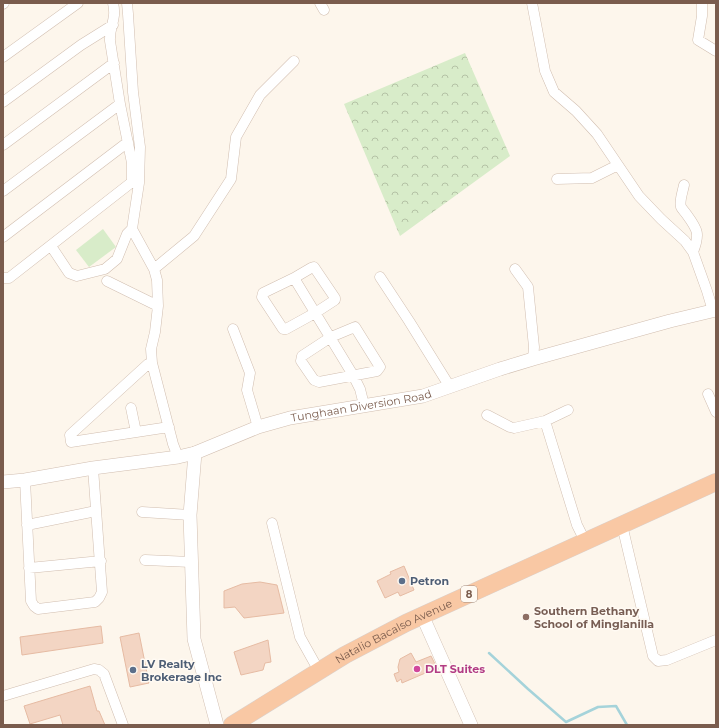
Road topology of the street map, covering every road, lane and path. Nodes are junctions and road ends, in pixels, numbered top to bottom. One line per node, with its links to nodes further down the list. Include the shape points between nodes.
1 (78, 3): 8 (street)
2 (113, 3): 6 (street)
3 (127, 3): 19 (street, via 133,92 140,147 139,183)
4 (532, 3): 15 (street, via 545,71 554,92 597,134)
5 (702, 3): 7 (street, via 698,40)
6 (113, 25): 10 (street, via 110,33); 11 (street)
7 (716, 51)
8 (3, 57)
9 (294, 61): 23 (street, via 260,95 236,137 231,179 194,236)
10 (114, 64): 12 (street); 14 (street)
11 (3, 102)
12 (120, 104): 13 (street); 18 (street)
13 (128, 142): 20 (street); 21 (street, via 132,182)
14 (3, 145)
15 (618, 165): 16 (street, via 592,178); 22 (street, via 640,196)
16 (557, 179)
17 (684, 185): 22 (street, via 681,207 696,226 697,233)
18 (3, 191)
19 (132, 229): 21 (street, via 127,234 117,259 105,269 77,276 69,273); 23 (street)
20 (3, 237)
21 (51, 246): 26 (street, via 8,278)
22 (693, 252): 30 (street)
23 (154, 269): 29 (street)
24 (515, 269): 34 (street, via 528,287)
25 (380, 277): 37 (street)
26 (3, 278)
27 (294, 278): 31 (street); 31 (street, via 314,267 336,298); 31 (street, via 263,293 262,297 282,329)
28 (107, 281): 29 (street)
29 (158, 306): 35 (street, via 151,349)
30 (714, 311): 34 (street, Tunghaan Diversion Road)
31 (315, 313): 33 (street)
32 (234, 329): 45 (street, via 250,373 247,390)
33 (331, 337): 36 (street); 36 (street, via 302,356 301,361 317,381); 36 (street, via 355,327 380,367 377,371)
34 (533, 359): 37 (street, Tunghaan Diversion Road)
35 (152, 363): 46 (street); 47 (street, via 70,435 71,442)
36 (353, 375): 39 (street)
37 (450, 387): 39 (street, Tunghaan Diversion Road, via 423,396)
38 (708, 394): 42 (street)
39 (364, 405): 45 (street, Tunghaan Diversion Road)
40 (131, 408): 47 (street)
41 (568, 410): 44 (street)
42 (716, 412)
43 (487, 415): 44 (street, via 512,428)
44 (545, 421): 60 (street, via 577,525)
45 (258, 426): 48 (street, Tunghaan Diversion Road)
46 (169, 427): 47 (street); 49 (street)
47 (136, 432)
48 (195, 453): 49 (street, Tunghaan Diversion Road); 56 (street)
49 (178, 457): 50 (street, Tunghaan Diversion Road)
50 (92, 468): 51 (street, Tunghaan Diversion Road); 54 (street)
51 (25, 480): 52 (street, Tunghaan Diversion Road); 59 (street)
52 (3, 482)
53 (716, 482): 58 (highway, Natalio Bacalso Avenue / 8)
54 (96, 511): 59 (street); 62 (street)
55 (142, 512): 56 (street)
56 (190, 515): 63 (street)
57 (272, 523): 67 (street, via 300,636)
58 (622, 524): 60 (highway, Natalio Bacalso Avenue / 8); 66 (street, via 653,656 658,662 667,660)
59 (27, 525): 64 (street)
60 (586, 541): 65 (highway, Natalio Bacalso Avenue / 8)
61 (145, 560): 63 (street)
62 (101, 562): 64 (street); 64 (street, via 102,592 94,602 38,609 31,601)
63 (191, 562): 70 (street, via 194,639)
64 (30, 568)
65 (422, 615): 67 (highway, Natalio Bacalso Avenue / 8); 72 (street)
66 (716, 640)
67 (319, 671): 71 (highway, Natalio Bacalso Avenue / 8)
68 (3, 696): 69 (street, via 94,669 100,670 104,674)
69 (123, 725)
70 (216, 725)
71 (232, 725)
72 (471, 725)

